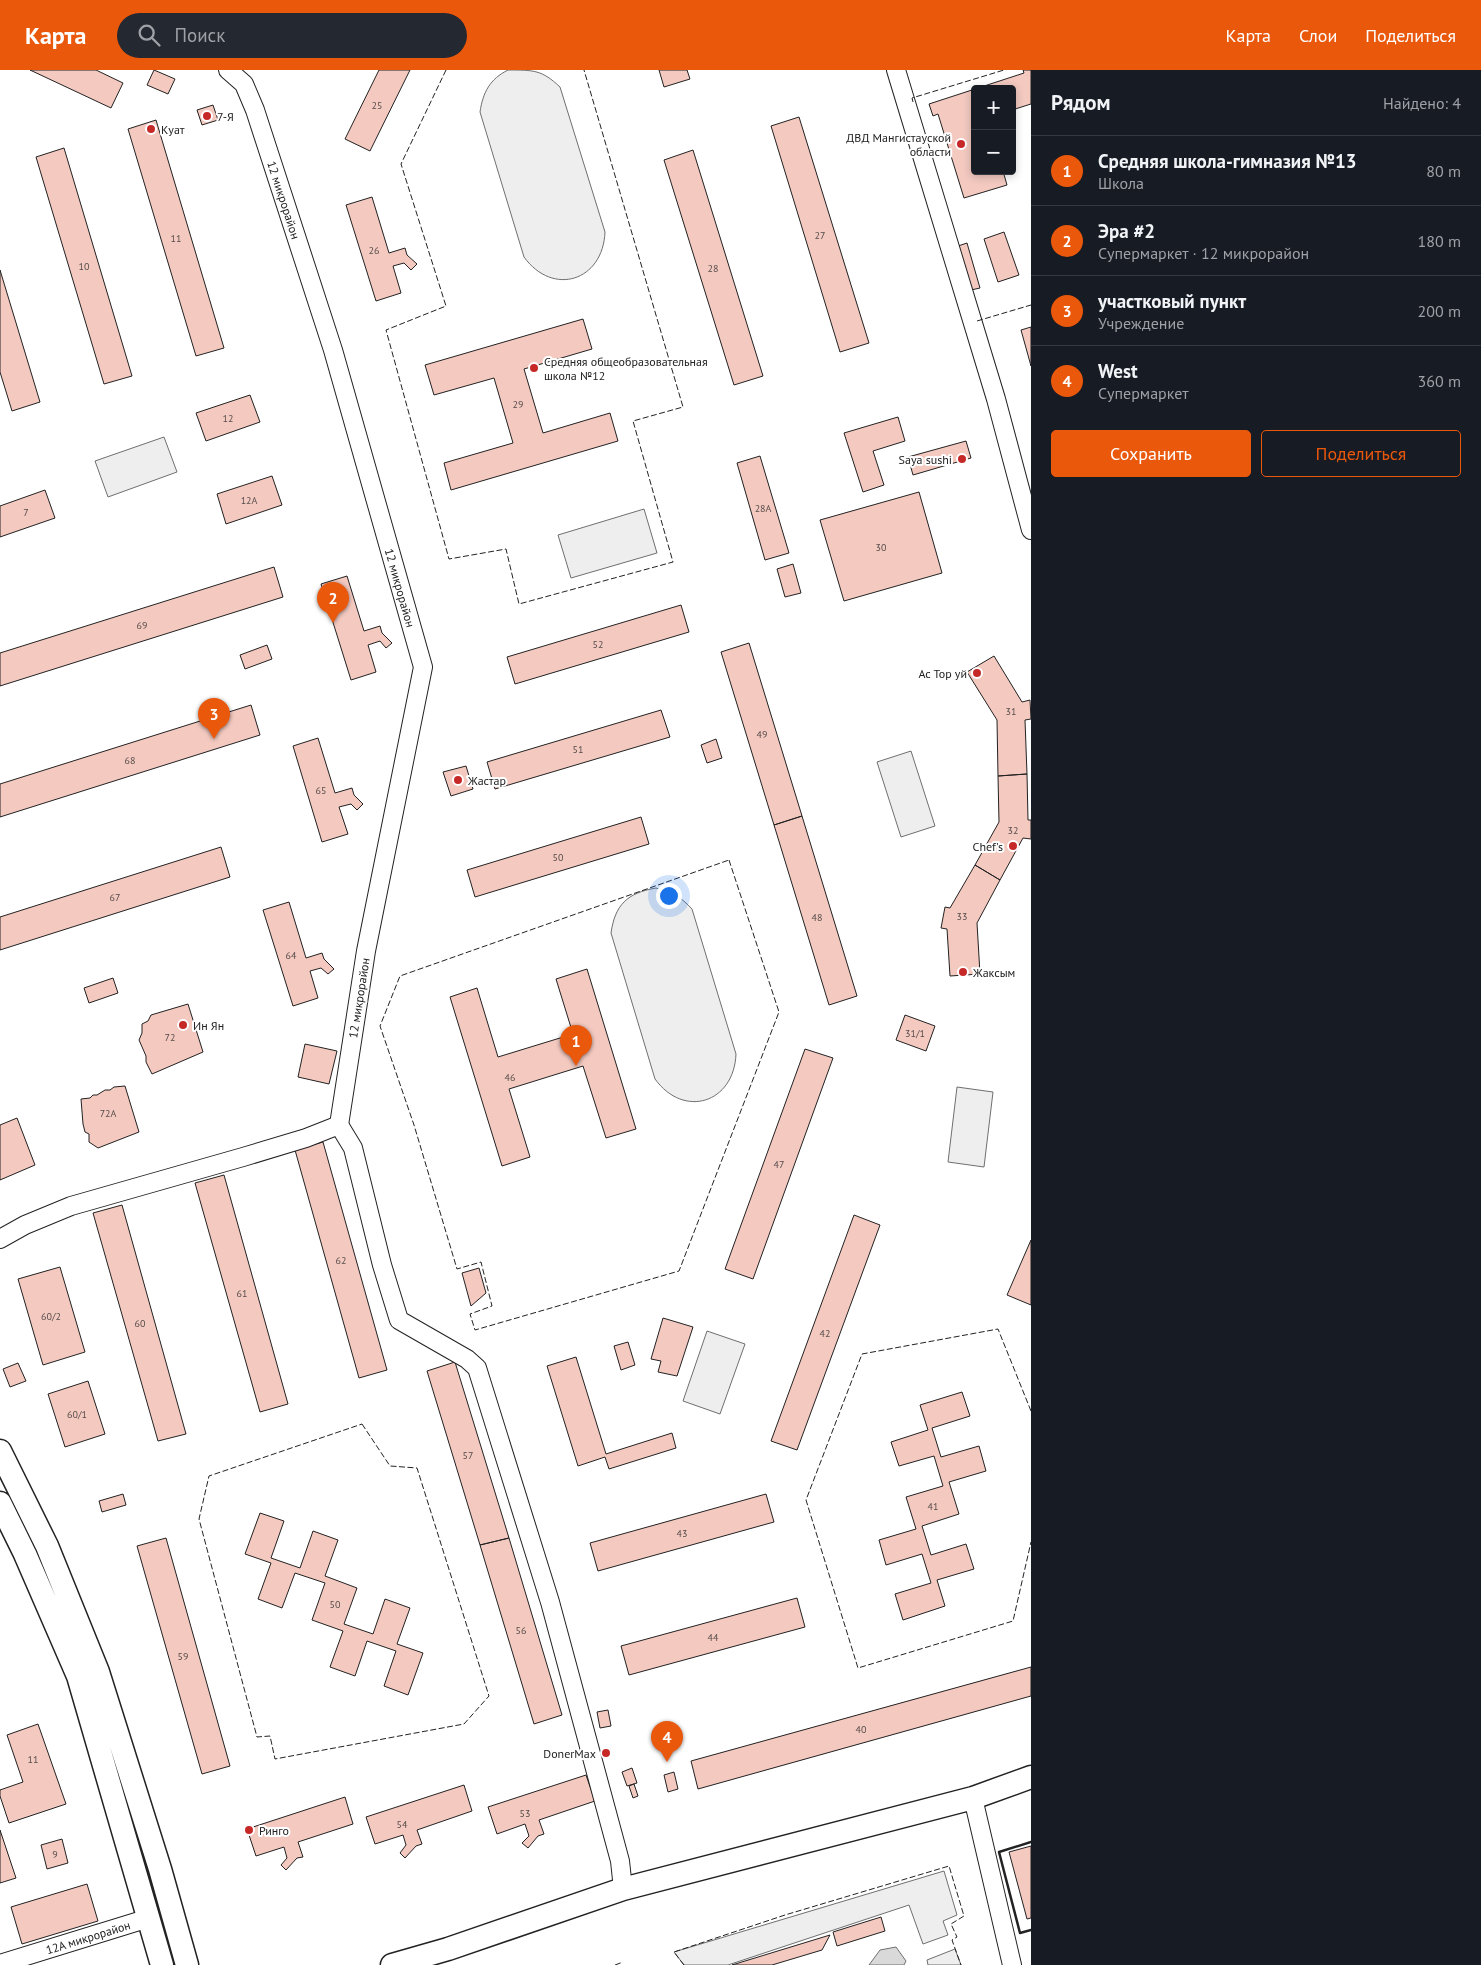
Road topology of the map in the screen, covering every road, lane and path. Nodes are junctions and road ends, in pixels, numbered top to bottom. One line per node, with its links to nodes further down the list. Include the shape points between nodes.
1 (228, 70): 4 (street, 12 микрорайон, via 244,84 255,110 333,350 423,668 366,951)
2 (896, 70): 3 (street, via 996,399)
3 (1031, 530)
4 (339, 1126): 5 (street, via 71,1206); 10 (street, via 353,1148 399,1320 477,1368 552,1607 620,1861)
5 (0, 1239)
6 (0, 1451): 14 (main road, via 47,1546 98,1672)
7 (0, 1504): 11 (main road, via 78,1676)
8 (1031, 1777): 9 (main road)
9 (972, 1798): 10 (main road); 16 (street)
10 (623, 1889): 15 (main road)
11 (149, 1918): 12 (street, 12А микрорайон); 13 (main road)
12 (0, 1964)
13 (162, 1965)
14 (187, 1965)
15 (392, 1965)
16 (1012, 1965)

